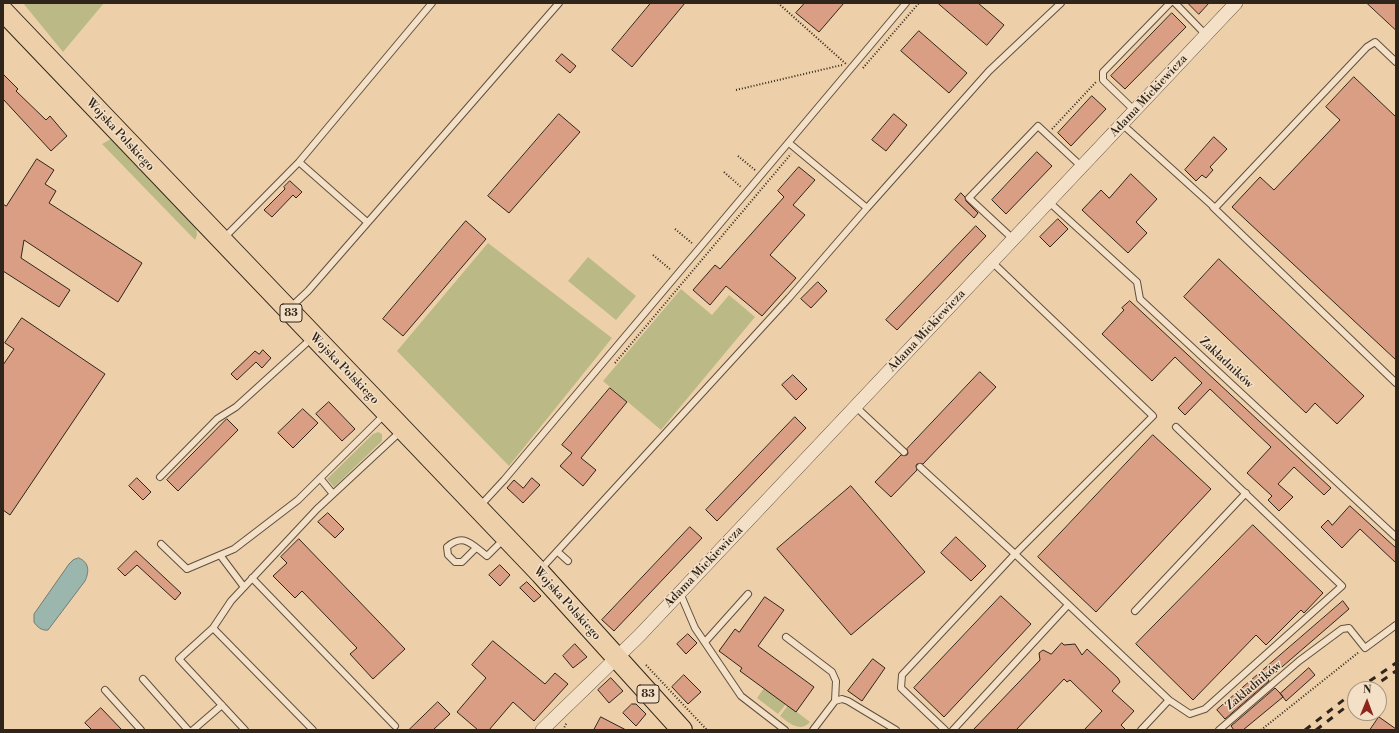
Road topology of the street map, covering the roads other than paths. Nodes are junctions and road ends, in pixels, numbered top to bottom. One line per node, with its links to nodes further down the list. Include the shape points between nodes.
1 (432, 3): 14 (lane)
2 (559, 3): 19 (lane)
3 (906, 3): 13 (lane)
4 (1061, 3): 18 (lane, via 989,71)
5 (1170, 3): 11 (lane, via 1102,75 1103,80)
6 (1175, 3): 9 (lane)
7 (1236, 3): 9 (street, Adama Mickiewicza)
8 (3, 11): 21 (main road, Wojska Polskiego / 83)
9 (1206, 35): 11 (street, Adama Mickiewicza)
10 (1396, 62): 17 (lane, via 1375,42 1367,47 1215,208)
11 (1135, 111): 12 (street, Adama Mickiewicza)
12 (1122, 124): 15 (street, Adama Mickiewicza); 17 (lane)
13 (788, 143): 18 (lane); 36 (lane)
14 (299, 162): 19 (lane); 21 (lane)
15 (1082, 167): 16 (street, Adama Mickiewicza); 20 (lane, via 1038,126 970,198)
16 (1049, 202): 20 (street, Adama Mickiewicza); 37 (lane, Zakładników, via 1137,282 1140,299)
17 (1213, 207): 25 (lane)
18 (867, 208): 41 (lane, via 789,298)
19 (367, 222): 23 (lane, via 308,291)
20 (1013, 239): 22 (street, Adama Mickiewicza)
21 (221, 241): 23 (main road, Wojska Polskiego / 83)
22 (992, 262): 26 (street, Adama Mickiewicza); 42 (lane, via 1153,416)
23 (288, 310): 24 (main road, Wojska Polskiego / 83)
24 (314, 337): 27 (main road, Wojska Polskiego / 83); 32 (lane, via 236,407 217,419)
25 (1396, 383)
26 (856, 407): 30 (lane); 48 (street, Adama Mickiewicza)
27 (386, 412): 29 (main road, Wojska Polskiego / 83); 33 (lane)
28 (1176, 427): 34 (lane)
29 (402, 430): 35 (lane); 36 (main road, Wojska Polskiego / 83)
30 (904, 452)
31 (920, 467): 42 (lane)
32 (160, 477)
33 (320, 478): 35 (lane); 43 (lane, via 298,500 234,549)
34 (1246, 493): 51 (lane); 59 (lane, via 1342,586 1205,709 1190,714)
35 (333, 494): 46 (lane)
36 (477, 509): 38 (main road, Wojska Polskiego / 83)
37 (1396, 537)
38 (505, 538): 40 (lane, via 487,556); 45 (main road, Wojska Polskiego / 83)
39 (161, 544): 43 (lane, via 187,569)
40 (476, 548): 40 (lane, via 462,539 447,547 448,555 455,562 462,562)
41 (558, 552): 44 (lane); 45 (lane)
42 (1015, 554): 50 (lane); 73 (lane, via 902,675 901,688)
43 (220, 555): 47 (lane)
44 (568, 561)
45 (539, 572): 56 (main road, Wojska Polskiego / 83)
46 (252, 578): 47 (lane); 62 (lane)
47 (244, 587): 53 (lane)
48 (680, 592): 55 (lane); 56 (street, Adama Mickiewicza)
49 (748, 594): 55 (lane)
50 (1068, 605): 59 (lane); 74 (lane)
51 (1135, 611)
52 (1396, 625): 76 (lane, Zakładników, via 1365,648 1352,630 1342,629 1299,661)
53 (213, 628): 61 (lane, via 179,659); 67 (lane)
54 (786, 637): 60 (lane, via 832,672 836,681)
55 (705, 642): 70 (lane, via 741,696)
56 (616, 658): 68 (street, Adama Mickiewicza); 69 (main road, Wojska Polskiego / 83)
57 (143, 679): 64 (lane)
58 (105, 690): 63 (lane)
59 (1169, 700): 75 (lane)
60 (835, 701): 71 (lane); 72 (lane, via 848,701)
61 (222, 705): 65 (lane); 66 (lane)
62 (395, 726)
63 (141, 730)
64 (188, 730)
65 (194, 730)
66 (245, 730)
67 (313, 730)
68 (542, 730)
69 (682, 730)
70 (785, 730)
71 (813, 730)
72 (896, 730)
73 (946, 730)
74 (953, 730)
75 (1141, 730)
76 (1219, 730)

